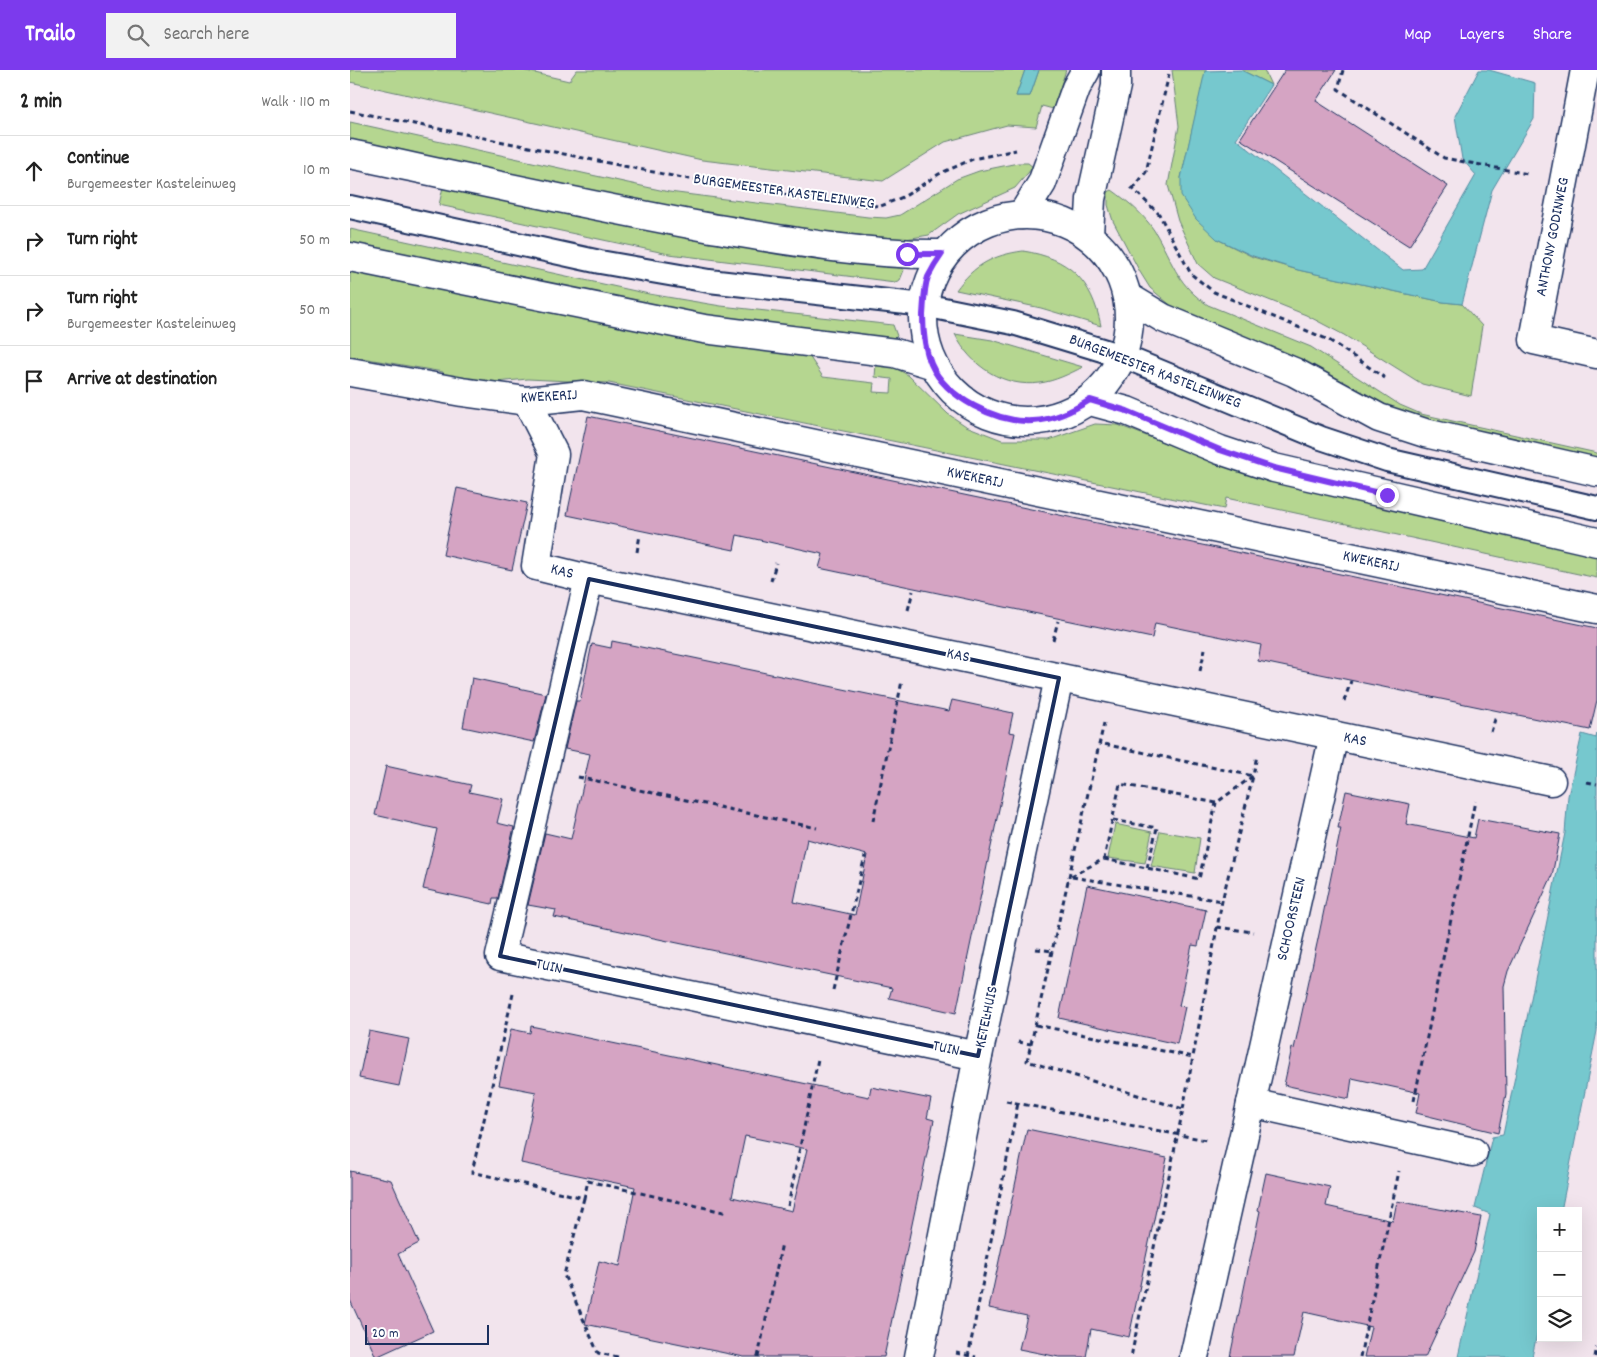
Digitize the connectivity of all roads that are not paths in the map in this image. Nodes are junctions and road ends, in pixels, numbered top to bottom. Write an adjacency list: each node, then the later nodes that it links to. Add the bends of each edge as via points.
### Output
1 (1086, 70): 6 (street, via 1076,88 1042,184)
2 (1116, 70): 7 (street, via 1116,86 1091,199)
3 (1585, 70): 12 (street, ANTHONY GODINWEG, via 1534,340)
4 (350, 154): 8 (street, via 602,208 764,237 907,254)
5 (350, 207): 11 (lane, BURGEMEESTER KASTELEINWEG, via 600,262 700,279)
6 (1022, 215): 7 (street, via 1048,217); 8 (street, via 995,221 966,233)
7 (1089, 234): 10 (street, via 1106,252)
8 (942, 254): 11 (street, via 927,278)
9 (350, 257): 14 (street, via 704,329 895,354)
10 (1128, 297): 13 (street, via 1130,328); 18 (street, via 1163,318 1294,372 1379,418 1425,434)
11 (924, 305): 13 (lane, BURGEMEESTER KASTELEINWEG, via 1014,323); 14 (street, via 923,328)
12 (1597, 354)
13 (1125, 357): 16 (street, via 1108,383); 19 (lane, BURGEMEESTER KASTELEINWEG, via 1321,438 1387,460)
14 (931, 364): 16 (street, via 944,382 964,400 985,413 1010,420 1056,417)
15 (350, 372): 17 (street, KWEKERIJ)
16 (1090, 400): 20 (street, via 1127,411 1220,450 1274,468)
17 (526, 401): 21 (street, KAS, via 554,454 536,566); 22 (street, KWEKERIJ, via 583,395)
18 (1597, 472)
19 (1597, 508)
20 (1597, 542)
21 (589, 579): 23 (street, KAS); 26 (street, TUIN, via 500,956)
22 (1597, 609)
23 (1059, 678): 24 (street, KAS); 26 (street, KETELHUIS)
24 (1334, 735): 25 (street, KAS); 27 (street, SCHOORSTEEN)
25 (1551, 781)
26 (978, 1056): 29 (street, KETELHUIS)
27 (1251, 1103): 28 (street); 30 (street, SCHOORSTEEN)
28 (1473, 1152)
29 (919, 1357)
30 (1194, 1357)

